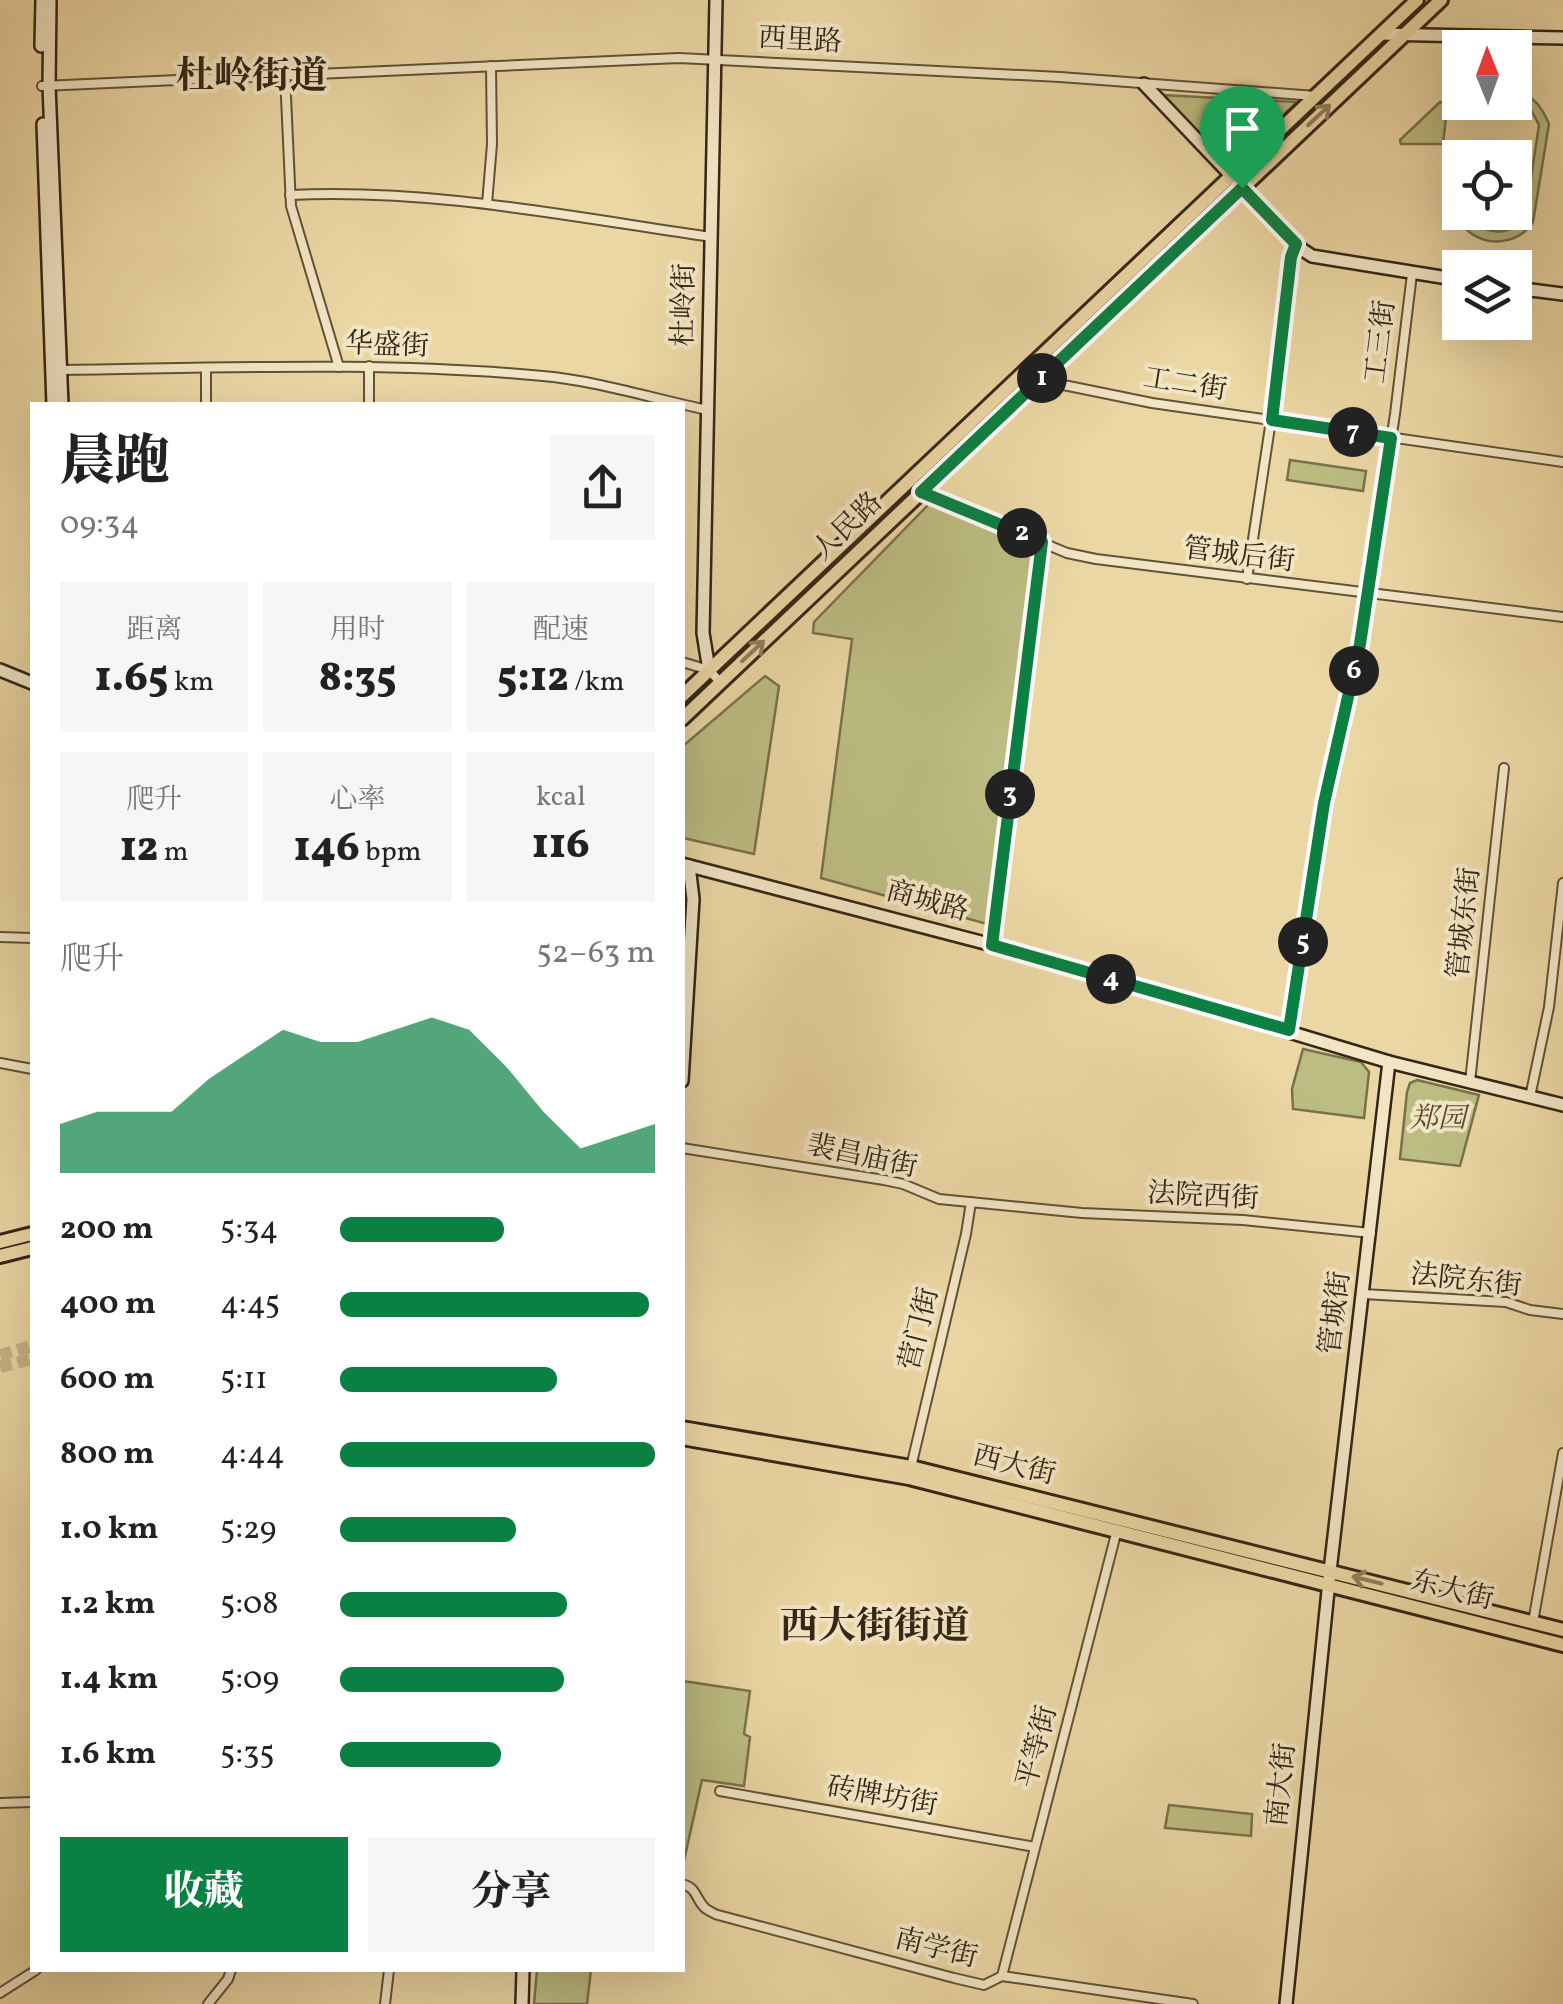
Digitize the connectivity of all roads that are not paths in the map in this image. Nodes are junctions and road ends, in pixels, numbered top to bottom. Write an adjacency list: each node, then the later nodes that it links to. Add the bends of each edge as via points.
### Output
1 (42, 0): 13 (street)
2 (50, 0): 13 (street)
3 (716, 0): 9 (street, 杜岭街)
4 (1417, 0): 6 (main road, 人民路)
5 (1440, 0): 7 (main road, 人民路)
6 (1381, 34): 7 (street); 14 (main road, 人民路)
7 (1404, 35): 8 (street); 16 (main road, 人民路, one-way to 7)
8 (1563, 38)
9 (715, 59): 10 (street, 西里路); 12 (street, 西里路); 19 (street, 杜岭街)
10 (491, 66): 11 (street, 西里路); 18 (street)
11 (286, 75): 13 (street, 西里路); 17 (street)
12 (1144, 84): 14 (street, 西里路); 15 (street)
13 (46, 86): 28 (street); 30 (street)
14 (1316, 96): 15 (main road, 人民路)
15 (1230, 177): 16 (street); 47 (main road, 人民路)
16 (1242, 188): 20 (street); 29 (main road, 人民路)
17 (290, 195): 18 (street); 25 (street)
18 (487, 204): 19 (street)
19 (711, 237): 36 (street, 杜岭街)
20 (1296, 244): 21 (street, via 1326,260); 37 (street)
21 (1412, 274): 22 (street); 38 (street, 工三街)
22 (1442, 278)
23 (1532, 290): 24 (street)
24 (1563, 294)
25 (339, 366): 26 (street, 华盛街); 27 (street, 华盛街)
26 (369, 366): 33 (street); 34 (street, 华盛街, via 579,380)
27 (206, 368): 28 (street, 华盛街); 32 (street)
28 (61, 370): 31 (street)
29 (1039, 380): 37 (street, 工二街); 40 (main road, 人民路)
30 (53, 402)
31 (62, 402)
32 (206, 402)
33 (369, 402)
34 (674, 402)
35 (685, 405): 36 (street, 华盛街)
36 (708, 410): 47 (street, 杜岭街, via 703,633)
37 (1272, 420): 38 (street, 工二街); 42 (street)
38 (1391, 438): 39 (street, 工二街); 43 (street, 工三街)
39 (1563, 462)
40 (921, 492): 41 (street, 管城后街); 48 (main road, 人民路, one-way to 40)
41 (1042, 542): 42 (street, 管城后街, via 1125,565); 57 (street)
42 (1248, 580): 43 (street, 管城后街)
43 (1368, 594): 44 (street, 管城后街); 58 (street, 工三街, via 1324,803)
44 (1563, 617)
45 (685, 663): 47 (street)
46 (0, 670): 49 (street)
47 (709, 670): 48 (street); 50 (main road, 人民路)
48 (720, 682): 51 (main road, 人民路)
49 (30, 683)
50 (685, 693)
51 (685, 715)
52 (1504, 768): 63 (street, 管城东街)
53 (686, 865): 57 (street, 商城路); 59 (street, via 693,899)
54 (1563, 883): 64 (street, via 1550,1007)
55 (0, 937): 56 (street)
56 (30, 938)
57 (992, 945): 58 (street, 商城路)
58 (1289, 1030): 60 (street, 商城路)
59 (685, 1031)
60 (1389, 1062): 63 (street, 商城路); 69 (street, 管城街)
61 (0, 1064): 62 (street)
62 (30, 1069)
63 (1470, 1082): 64 (street, 商城路)
64 (1530, 1098): 65 (street, 商城路)
65 (1563, 1105)
66 (685, 1148): 67 (street, 裴昌庙街, via 884,1180)
67 (971, 1202): 68 (street, 裴昌庙街); 79 (street, 营门街)
68 (1032, 1208): 69 (street, 法院西街)
69 (1371, 1232): 74 (street, 管城街)
70 (30, 1234): 71 (main road)
71 (0, 1242)
72 (30, 1248): 73 (main road)
73 (0, 1256)
74 (1363, 1294): 75 (street, 法院东街, via 1506,1302); 81 (street, 管城街)
75 (1563, 1314)
76 (685, 1429): 79 (main road, 西大街)
77 (685, 1439): 80 (main road, 西大街, via 909,1478)
78 (1563, 1453): 82 (street)
79 (912, 1467): 81 (main road, 西大街)
80 (1118, 1530): 81 (main road, 西大街); 88 (street, 平等街)
81 (1330, 1578): 82 (main road, 东大街, one-way to 81); 84 (main road, 东大街); 100 (street, 南大街)
82 (1533, 1622): 83 (main road, 东大街)
83 (1563, 1630)
84 (1563, 1646)
85 (720, 1792): 88 (street, 砖牌坊街)
86 (30, 1802): 87 (street)
87 (0, 1803)
88 (1035, 1847): 94 (street, 平等街)
89 (685, 1885): 94 (street, 南学街, via 718,1915 984,1985)
90 (33, 1972): 95 (street)
91 (230, 1972): 96 (street)
92 (389, 1972): 97 (street)
93 (523, 1972): 98 (street)
94 (1002, 1976): 99 (street, 南学街)
95 (0, 1993)
96 (208, 2004)
97 (385, 2004)
98 (522, 2004)
99 (1194, 2004)
100 (1286, 2004)

